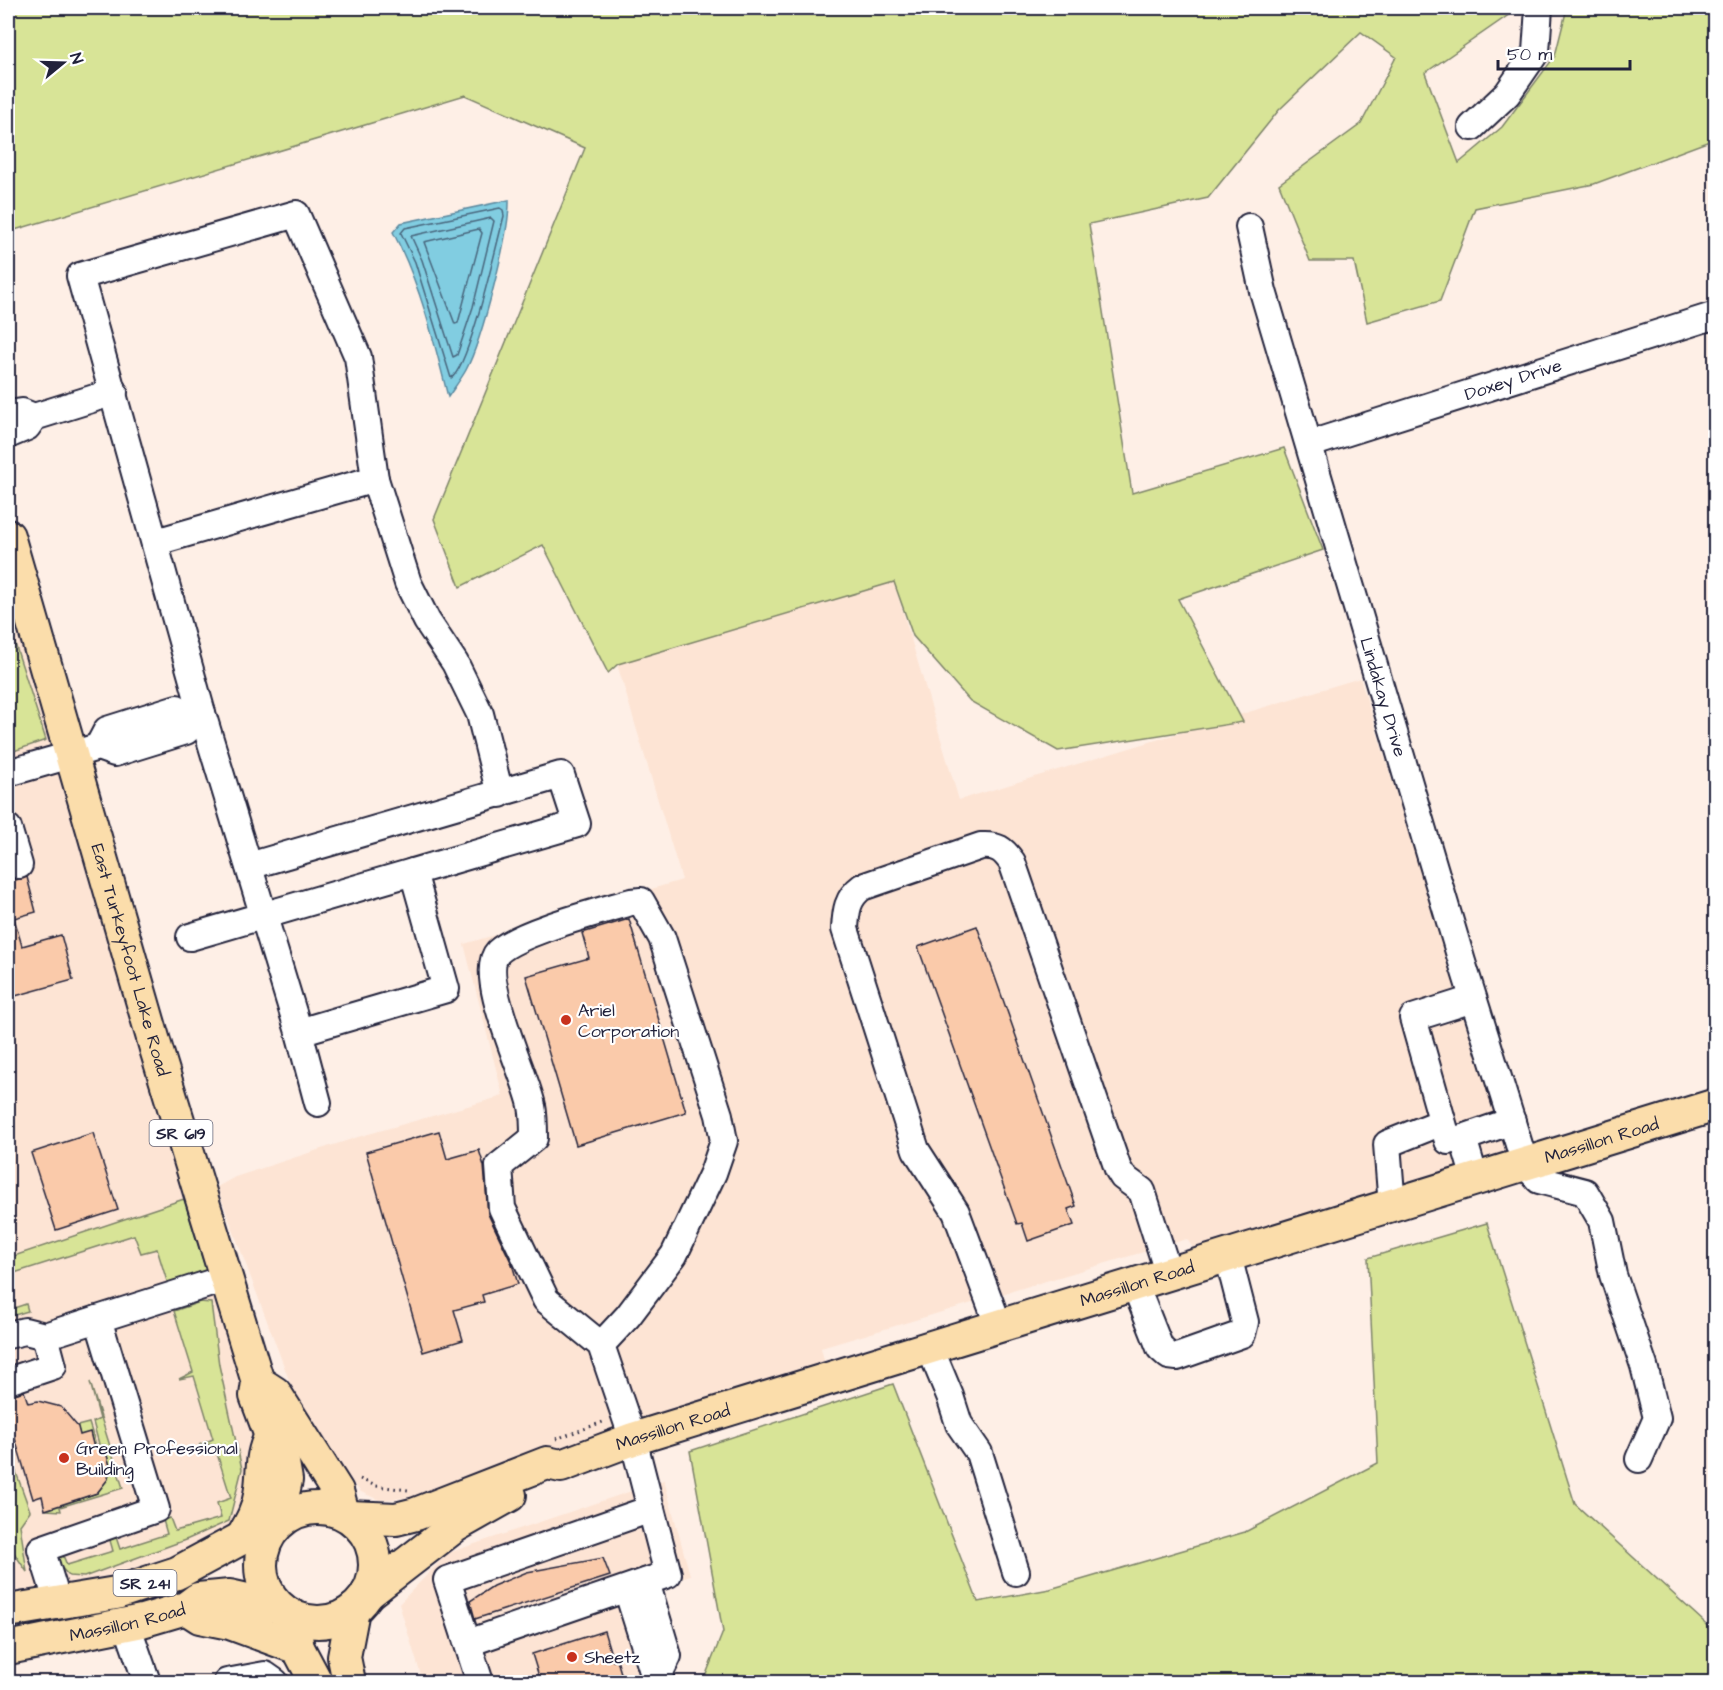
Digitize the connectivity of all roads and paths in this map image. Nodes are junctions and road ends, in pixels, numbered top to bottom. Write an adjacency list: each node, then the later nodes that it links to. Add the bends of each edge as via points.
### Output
1 (1539, 8): 2 (street, via 1536,52 1507,94)
2 (1472, 127)
3 (1249, 227): 9 (street, Lindakay Drive, via 1263,291)
4 (1716, 315): 9 (street, Doxey Drive)
5 (114, 392): 7 (street); 10 (street, via 80,276 296,214 358,357); 12 (street)
6 (8, 414): 7 (street, via 22,412)
7 (34, 417): 8 (street, via 27,427)
8 (8, 435)
9 (1310, 444): 23 (street, Lindakay Drive)
10 (375, 479): 12 (street); 16 (street, via 408,583 480,714)
11 (8, 536): 14 (main road, East Turkeyfoot Lake Road / SR 619)
12 (156, 542): 13 (street)
13 (196, 715): 14 (street, via 186,731 115,753); 19 (street)
14 (84, 751): 15 (street); 35 (main road, East Turkeyfoot Lake Road / SR 619)
15 (8, 773)
16 (500, 794): 19 (street); 20 (street, via 561,775 577,824)
17 (8, 828): 18 (street)
18 (19, 865)
19 (249, 866): 21 (street)
20 (413, 872): 21 (street); 24 (street, via 446,988)
21 (264, 915): 22 (street); 24 (street)
22 (190, 937)
23 (1473, 999): 27 (street, Lindakay Drive); 28 (street, via 1413,1018)
24 (299, 1032): 25 (street)
25 (318, 1103)
26 (1716, 1105): 30 (main road, Massillon Road)
27 (1512, 1121): 29 (street); 30 (street, Lindakay Drive)
28 (1442, 1122): 29 (street, via 1448,1141); 32 (street, via 1387,1144)
29 (1462, 1138): 31 (street)
30 (1525, 1164): 31 (main road, Massillon Road); 47 (street, via 1539,1180 1585,1192 1602,1221 1613,1275 1657,1418)
31 (1475, 1179): 32 (main road, Massillon Road)
32 (1392, 1206): 33 (main road, Massillon Road)
33 (1228, 1256): 34 (main road, Massillon Road); 36 (street, via 1245,1322 1242,1334 1177,1356 1169,1356 1160,1348)
34 (1169, 1275): 36 (main road, Massillon Road); 38 (street, via 1142,1191 1118,1169 1012,862 995,845 981,846 862,887 849,902 845,928 916,1150 956,1212)
35 (224, 1279): 37 (street); 44 (main road, East Turkeyfoot Lake Road / SR 619)
36 (1135, 1285): 38 (main road, Massillon Road)
37 (98, 1320): 40 (street); 56 (street, via 156,1509 41,1549)
38 (999, 1327): 42 (main road, Massillon Road)
39 (8, 1335): 40 (street, via 25,1330)
40 (45, 1336): 43 (street, via 53,1366)
41 (601, 1345): 41 (street, via 674,1254 724,1141 662,938 641,901 557,925 509,945 496,954 492,968 497,1002 532,1106 534,1138 499,1166 502,1208 546,1300); 46 (street)
42 (930, 1348): 46 (main road, Massillon Road); 53 (street, via 959,1424 979,1454)
43 (8, 1380)
44 (258, 1382): 45 (main road, East Turkeyfoot Lake Road / SR 619, via 256,1396); 50 (main road, via 275,1393 337,1491)
45 (271, 1436): 51 (main road, East Turkeyfoot Lake Road / SR 619, via 281,1451 286,1480); 52 (main road, via 263,1451 257,1506)
46 (633, 1439): 48 (main road, Massillon Road); 49 (street)
47 (1639, 1459)
48 (561, 1466): 50 (main road, Massillon Road, via 547,1463 396,1519); 55 (main road, Massillon Road, via 553,1478 495,1502 455,1526)
49 (651, 1509): 54 (street, via 668,1574); 61 (street, via 447,1580)
50 (346, 1515): 51 (main road, via 320,1507 303,1509); 55 (main road, via 364,1530 372,1545 374,1570)
51 (280, 1521): 52 (main road, Massillon Road / SR 241); 59 (main road, via 264,1542 261,1577 267,1593)
52 (242, 1538): 56 (main road, Massillon Road / SR 241, via 177,1573 116,1593)
53 (1016, 1572)
54 (637, 1585): 61 (street); 64 (street, via 668,1656)
55 (360, 1602): 59 (main road, via 342,1617 326,1622 309,1622); 69 (main road, via 344,1657)
56 (58, 1603): 58 (main road, Massillon Road / SR 241)
57 (186, 1608): 59 (main road, Massillon Road / SR 241, via 198,1599 230,1596); 60 (main road, Massillon Road / SR 241); 63 (main road, via 200,1617 230,1623)
58 (8, 1611)
59 (286, 1612): 63 (main road)
60 (127, 1625): 62 (main road, Massillon Road / SR 241); 65 (street)
61 (468, 1643): 70 (street)
62 (8, 1648)
63 (298, 1648): 68 (main road)
64 (656, 1682)
65 (147, 1683)
66 (227, 1683): 67 (street, via 265,1675)
67 (275, 1683)
68 (316, 1683)
69 (349, 1683)
70 (480, 1683)

